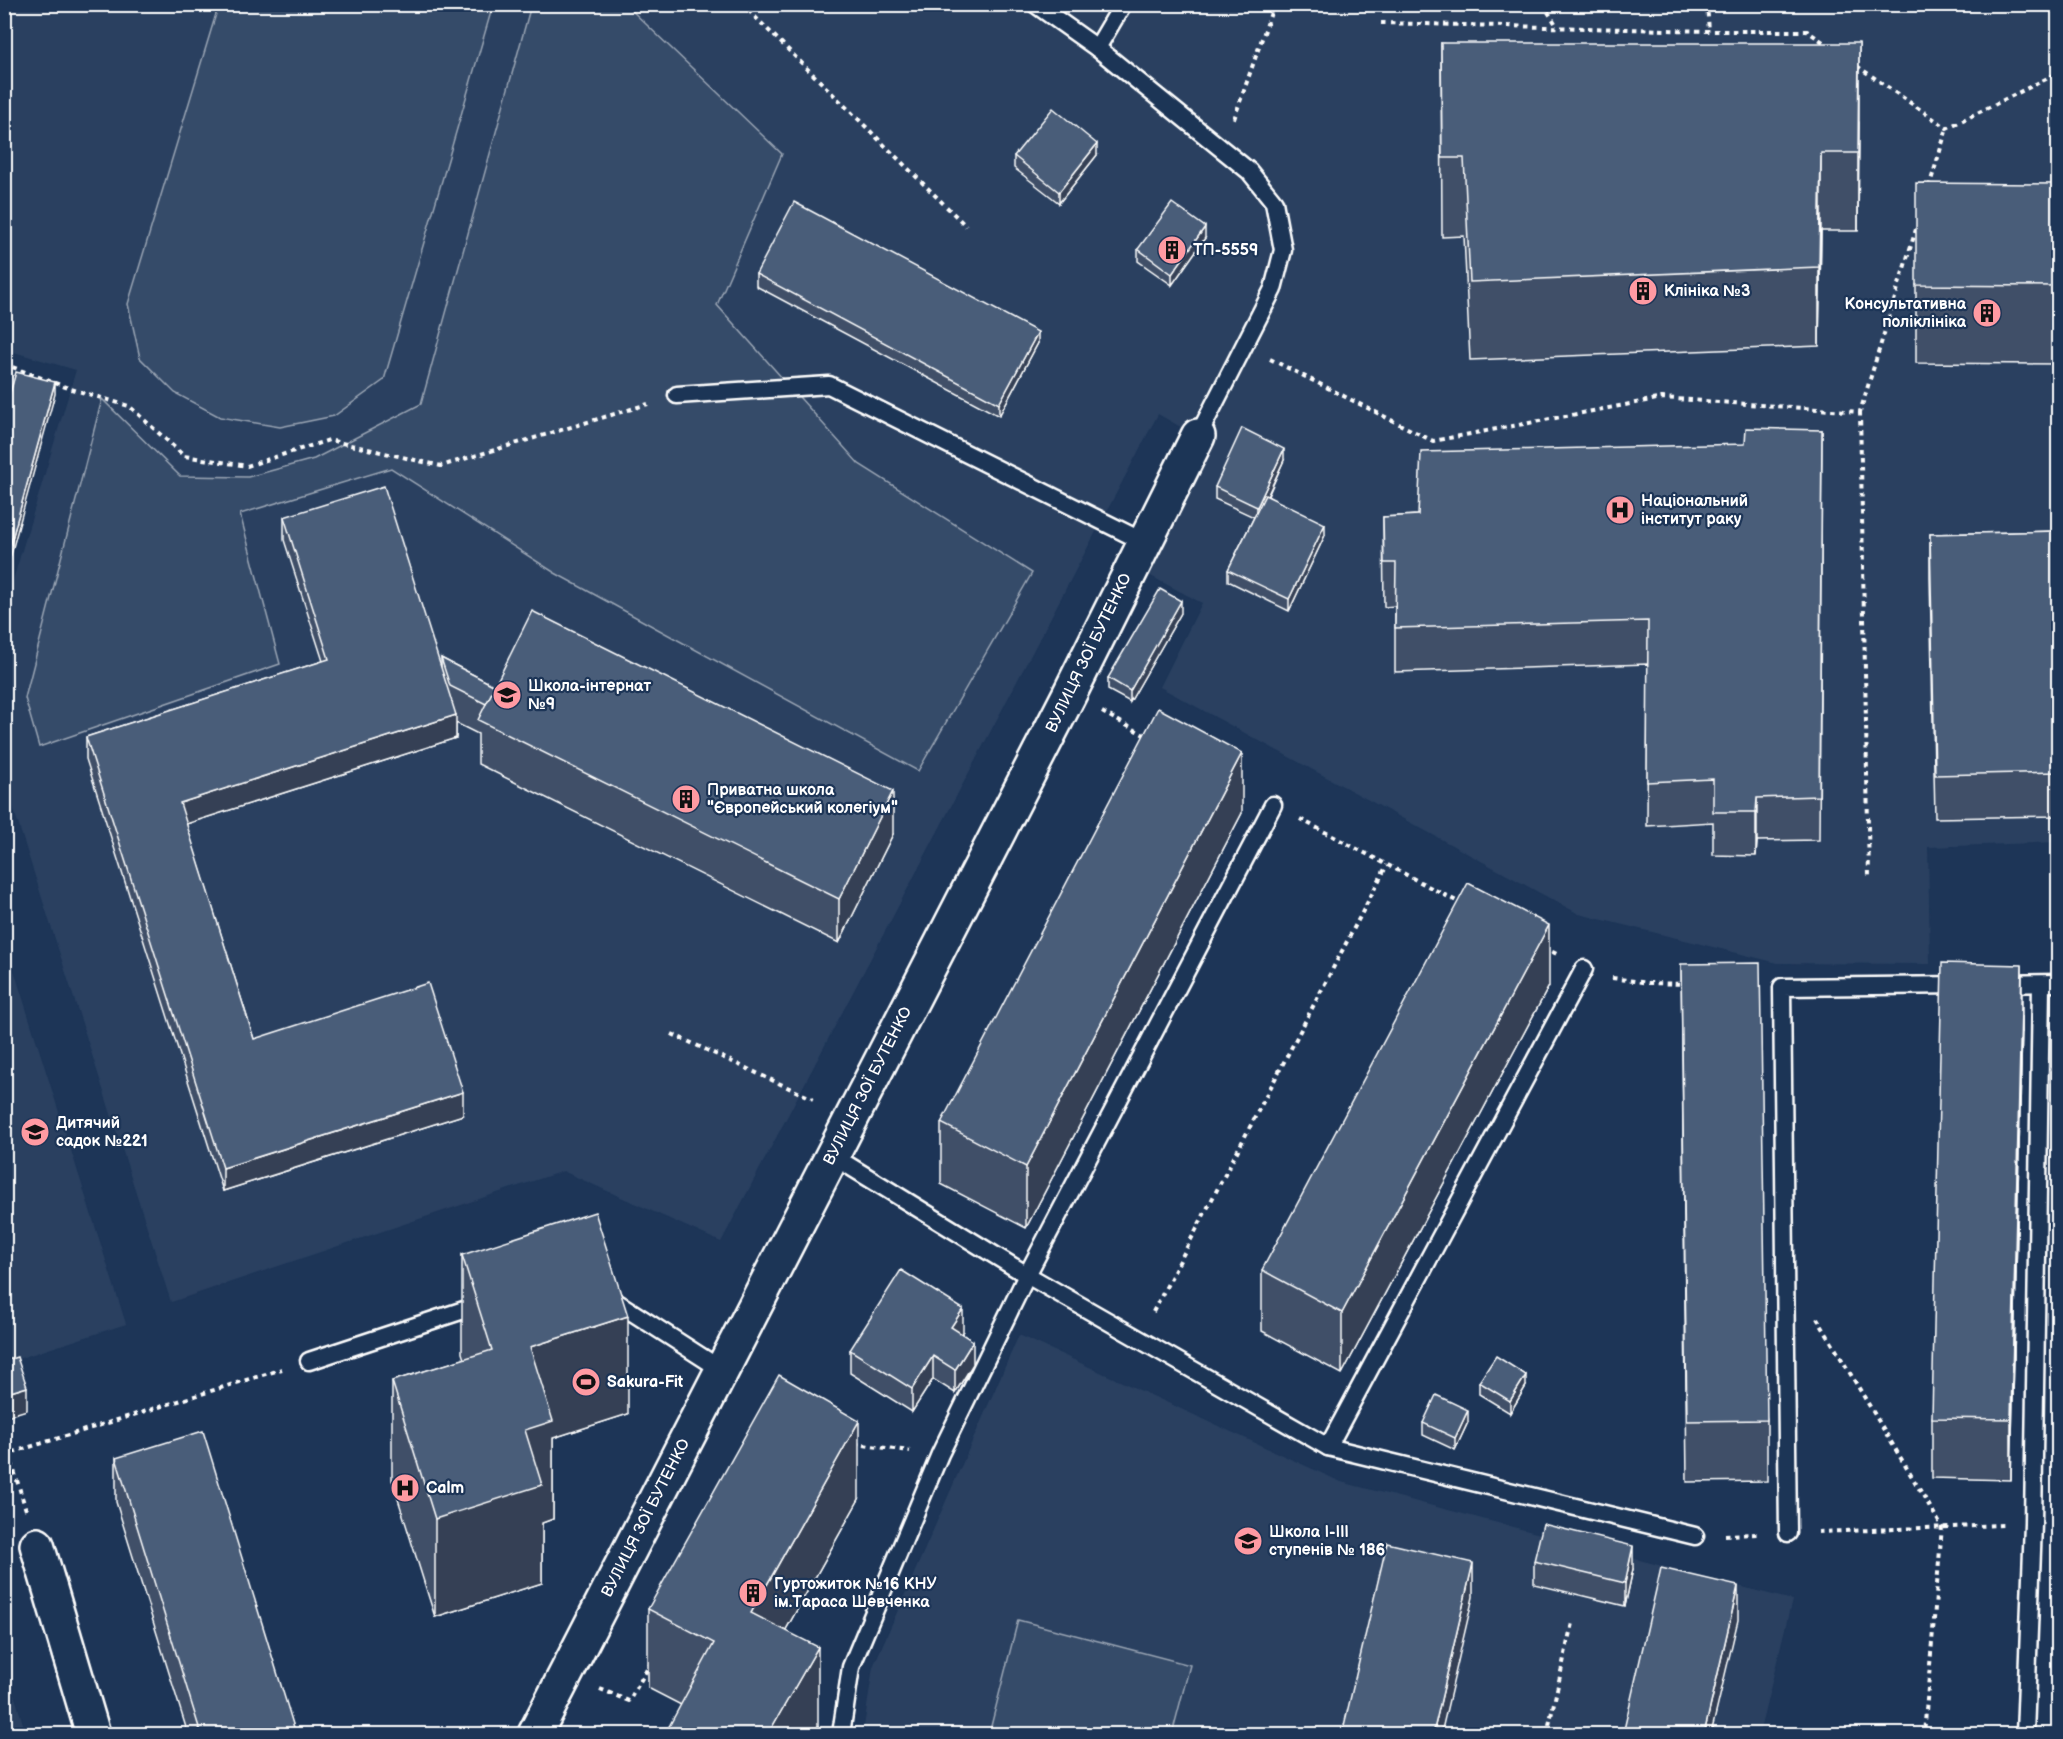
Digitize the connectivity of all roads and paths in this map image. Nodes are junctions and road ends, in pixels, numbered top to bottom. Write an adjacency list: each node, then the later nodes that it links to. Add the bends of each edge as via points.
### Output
1 (742, 4): 18 (path)
2 (1035, 4): 10 (lane)
3 (1123, 4): 10 (lane)
4 (1274, 4): 15 (path)
5 (1543, 4): 8 (path)
6 (1707, 4): 9 (path)
7 (1381, 23): 8 (path)
8 (1558, 27): 9 (path)
9 (1709, 31): 11 (path, via 1807,31)
10 (1097, 48): 15 (lane)
11 (1835, 50)
12 (1854, 63): 14 (path)
13 (2058, 73): 14 (path)
14 (1947, 128): 16 (path)
15 (1223, 151): 19 (lane, via 1249,171 1274,202 1283,250 1273,289)
16 (1926, 196)
17 (1919, 219): 22 (path)
18 (966, 226)
19 (1244, 346): 22 (path, via 1433,441 1662,398); 23 (lane)
20 (4, 364): 21 (path, via 129,405 184,456 247,466 329,440 441,465)
21 (677, 395): 24 (lane, via 829,385)
22 (1860, 412): 29 (path)
23 (1198, 436): 24 (street, ВУЛИЦЯ ЗОЇ БУТЕНКО)
24 (1144, 542): 38 (street, ВУЛИЦЯ ЗОЇ БУТЕНКО, via 1070,695)
25 (1142, 734): 26 (path)
26 (1152, 739)
27 (1273, 805): 28 (path); 39 (lane)
28 (1387, 864): 30 (path); 43 (path)
29 (1869, 877)
30 (1470, 908)
31 (1542, 947): 32 (path)
32 (1584, 969): 35 (path, via 1602,977); 47 (lane)
33 (2058, 983): 34 (lane)
34 (2041, 984): 50 (lane); 52 (lane, via 1782,987)
35 (1696, 985)
36 (672, 1034): 37 (path)
37 (813, 1099)
38 (833, 1156): 39 (lane); 45 (street, ВУЛИЦЯ ЗОЇ БУТЕНКО)
39 (1027, 1275): 43 (lane); 49 (lane)
40 (593, 1287): 45 (lane)
41 (496, 1299): 44 (lane)
42 (1815, 1316): 51 (path)
43 (1139, 1339): 47 (lane)
44 (309, 1361): 48 (path)
45 (722, 1370): 59 (street, ВУЛИЦЯ ЗОЇ БУТЕНКО)
46 (847, 1443): 49 (path)
47 (1328, 1448): 53 (lane)
48 (4, 1455)
49 (940, 1455): 60 (lane, via 851,1667)
50 (2033, 1524): 51 (path); 63 (lane)
51 (1942, 1527): 52 (path); 62 (path)
52 (1788, 1533): 53 (path)
53 (1695, 1536)
54 (37, 1545): 58 (street)
55 (1572, 1623): 61 (path)
56 (651, 1660): 57 (path, via 628,1701)
57 (597, 1688)
58 (93, 1734)
59 (534, 1734)
60 (841, 1734)
61 (1547, 1734)
62 (1923, 1734)
63 (2025, 1734)

